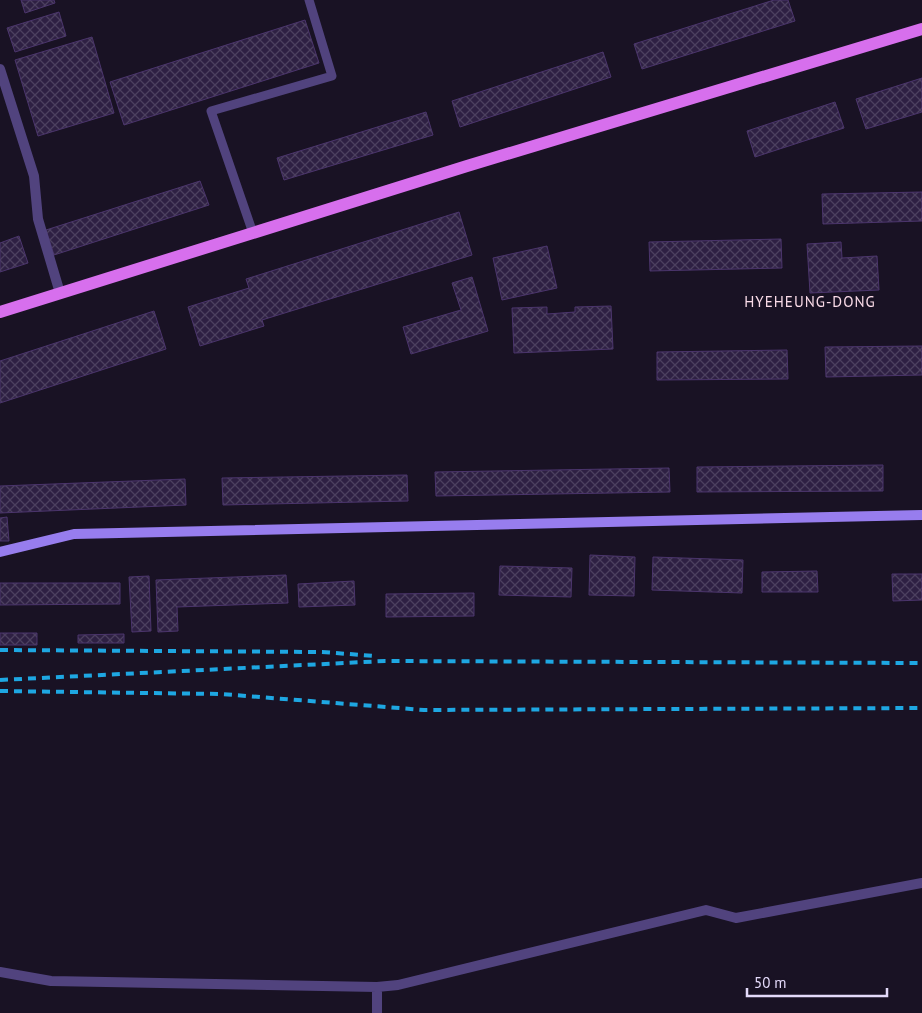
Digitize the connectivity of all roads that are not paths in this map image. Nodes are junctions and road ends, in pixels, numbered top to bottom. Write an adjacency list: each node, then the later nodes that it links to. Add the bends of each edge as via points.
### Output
1 (309, 0): 4 (lane, via 332,76 211,111)
2 (922, 29): 4 (main road)
3 (0, 69): 5 (street, via 34,176 38,219)
4 (253, 233): 5 (main road)
5 (60, 293): 6 (main road)
6 (0, 312)
7 (922, 515): 8 (main road, via 74,534)
8 (0, 552)
9 (922, 883): 11 (street, via 736,918 706,910 398,985)
10 (0, 972): 11 (street, via 51,981)
11 (377, 987): 12 (street)
12 (377, 1013)

